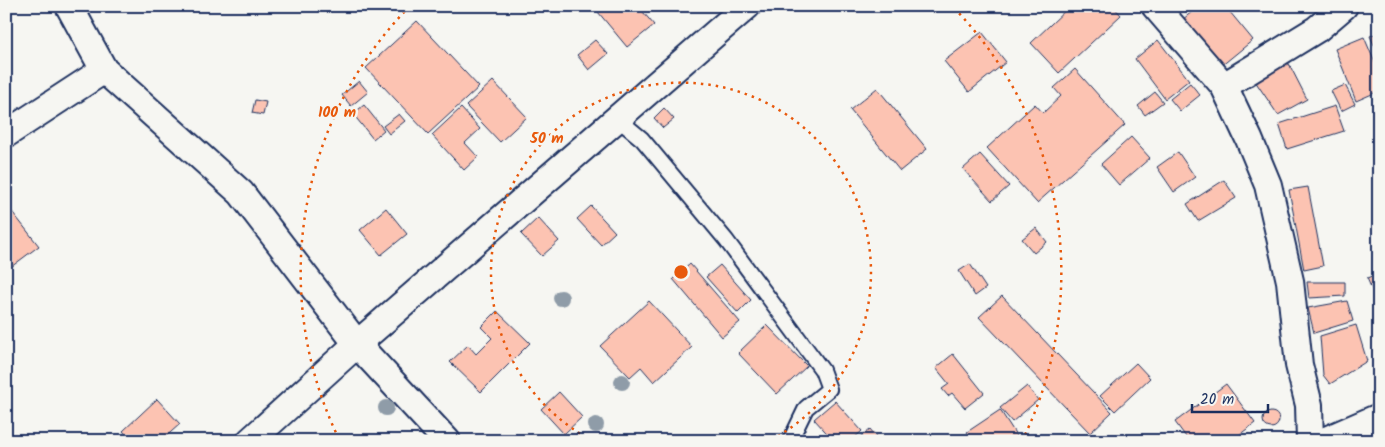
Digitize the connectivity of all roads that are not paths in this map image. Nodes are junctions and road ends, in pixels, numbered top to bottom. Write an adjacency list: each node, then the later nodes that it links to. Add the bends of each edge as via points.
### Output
1 (69, 6): 5 (street)
2 (747, 6): 7 (street)
3 (1156, 6): 6 (street)
4 (1344, 6): 6 (street, via 1317,29)
5 (104, 70): 8 (street); 9 (street, via 241,193)
6 (1224, 86): 14 (street, via 1268,185 1290,281 1299,365 1309,406)
7 (618, 119): 9 (street); 13 (lane, via 642,138 726,240 822,370 829,389 806,408)
8 (6, 134)
9 (357, 344): 11 (street); 12 (street)
10 (1379, 417): 15 (street)
11 (250, 441)
12 (447, 441)
13 (790, 441)
14 (1310, 441)
15 (1324, 441)

